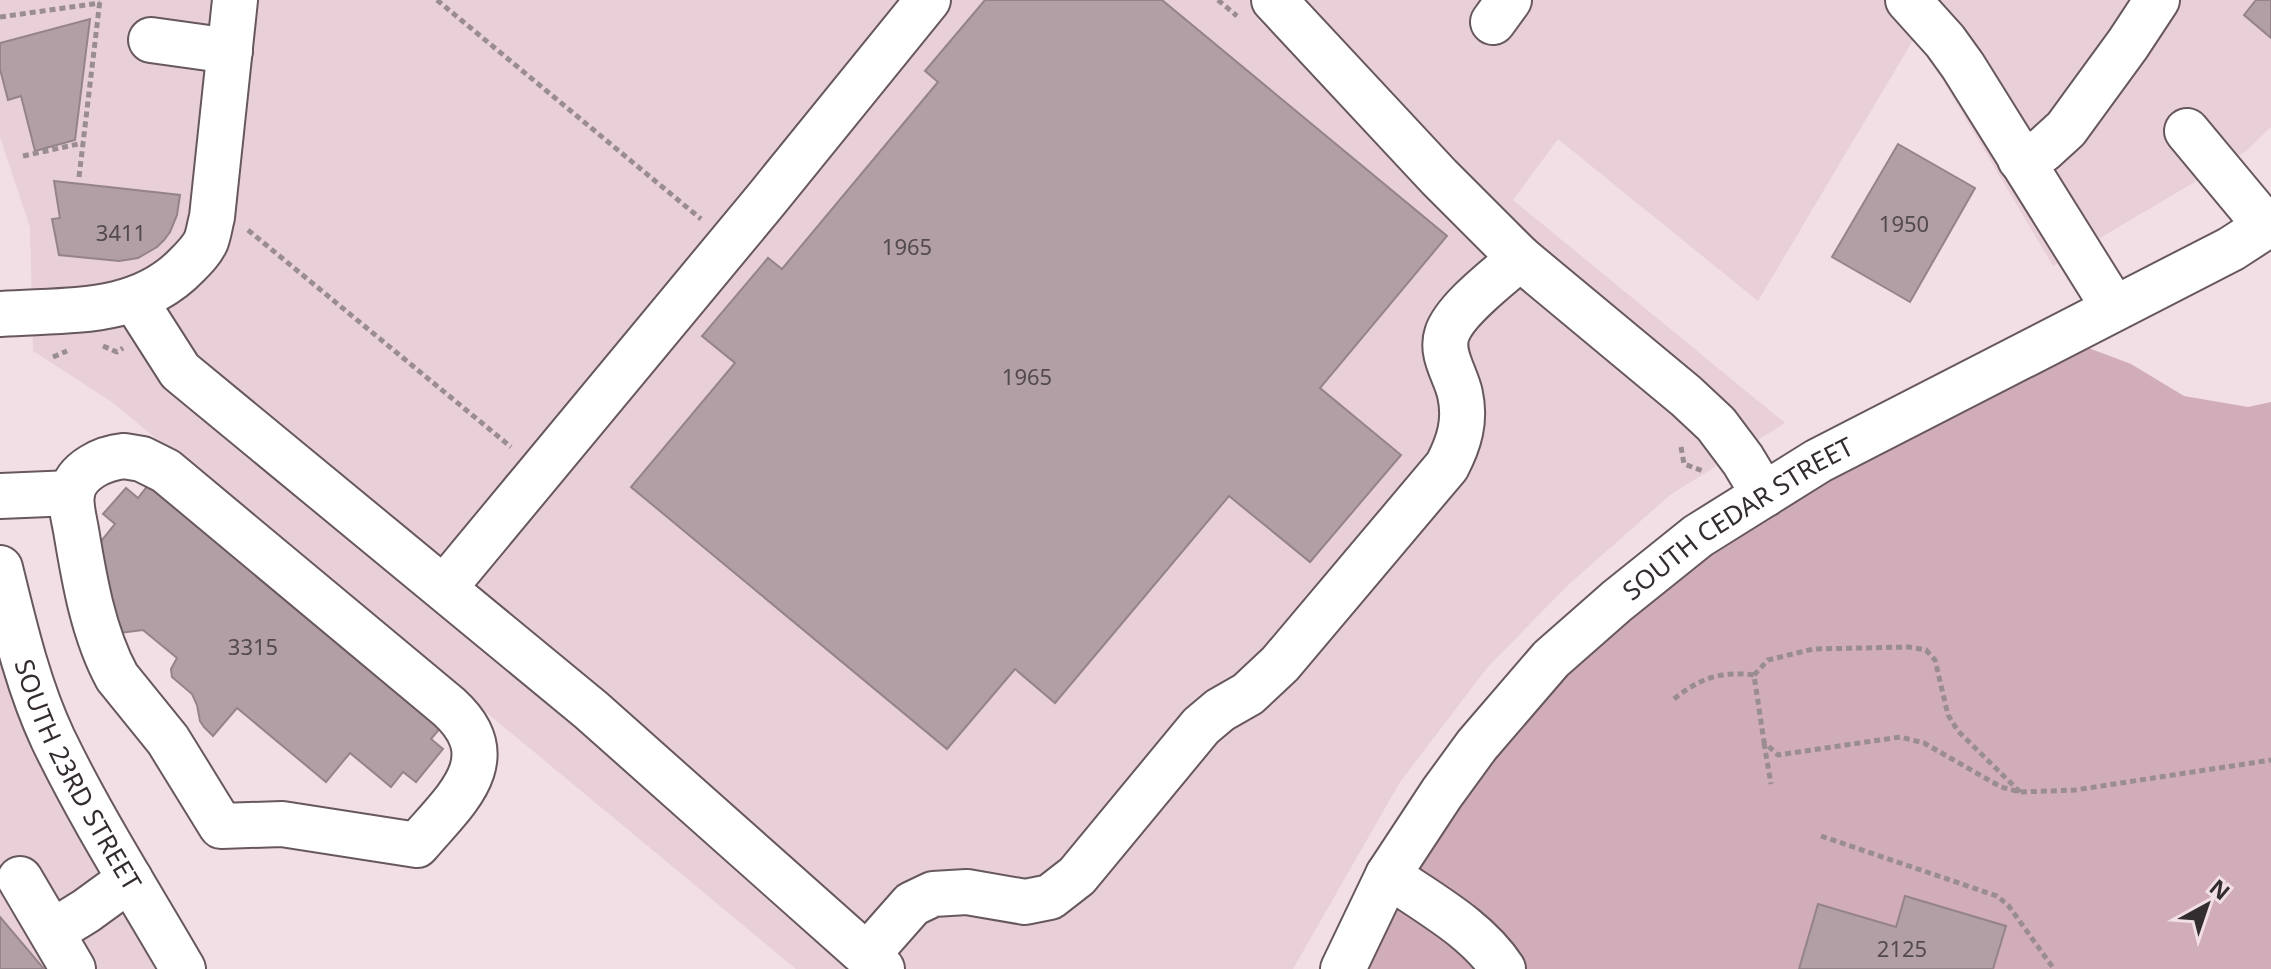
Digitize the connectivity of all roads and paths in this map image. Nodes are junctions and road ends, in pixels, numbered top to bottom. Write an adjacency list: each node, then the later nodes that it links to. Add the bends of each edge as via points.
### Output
1 (235, 0): 10 (main road)
2 (437, 0): 18 (path)
3 (928, 0): 18 (main road)
4 (1274, 0): 19 (main road)
5 (1908, 0): 14 (main road, via 1950,48)
6 (2157, 0): 14 (main road, via 2066,129 2043,150)
7 (100, 2): 8 (path); 12 (path)
8 (0, 17)
9 (151, 40): 10 (main road)
10 (230, 51): 21 (main road, via 206,242 175,277 150,294)
11 (2187, 131): 16 (main road)
12 (83, 143): 13 (path); 15 (path)
13 (23, 156)
14 (2020, 159): 20 (main road)
15 (79, 177)
16 (2269, 224): 20 (main road, SOUTH CEDAR STREET)
17 (240, 239): 26 (path, via 249,229)
18 (730, 244): 26 (main road)
19 (1520, 258): 28 (main road, via 1716,424); 43 (main road, via 1457,315 1446,335 1445,352 1463,415 1458,445 1447,466 1280,664 1201,726 1077,876 1050,897 1025,902 967,892 933,894 912,904)
20 (2114, 308): 28 (main road, SOUTH CEDAR STREET, via 1818,461)
21 (143, 313): 22 (main road, via 116,305); 23 (path, via 117,352); 31 (main road, via 180,371)
22 (0, 314)
23 (95, 345)
24 (74, 346): 25 (path)
25 (53, 357)
26 (541, 471): 31 (main road)
27 (72, 493): 27 (main road, via 87,471 106,460 133,457 158,466 449,707 472,741 474,768 468,783 417,845 282,824 221,826 180,758 111,666 81,565); 29 (main road)
28 (1764, 495): 39 (main road, SOUTH CEDAR STREET, via 1698,536 1551,659 1468,757)
29 (0, 496)
30 (0, 568): 41 (main road, SOUTH 23RD STREET, via 52,737)
31 (444, 588): 43 (main road, via 591,710)
32 (1754, 675): 33 (path, via 1708,678); 34 (path); 37 (path, via 1768,660 1813,649 1926,650 1935,660 1948,715 1958,731)
33 (1674, 699)
34 (1764, 742): 36 (path); 37 (path, via 1778,755 1900,737 1924,743 2001,787)
35 (2271, 760): 37 (path, via 2075,790)
36 (1771, 784)
37 (2020, 792)
38 (1821, 836): 47 (path, via 1997,896)
39 (1388, 875): 45 (main road, SOUTH CEDAR STREET); 46 (main road, via 1470,932)
40 (20, 879): 42 (main road)
41 (130, 879): 42 (main road, via 86,911); 44 (main road, SOUTH 23RD STREET)
42 (62, 950)
43 (875, 962)
44 (183, 969)
45 (1343, 969)
46 (1503, 969)
47 (2054, 969)

